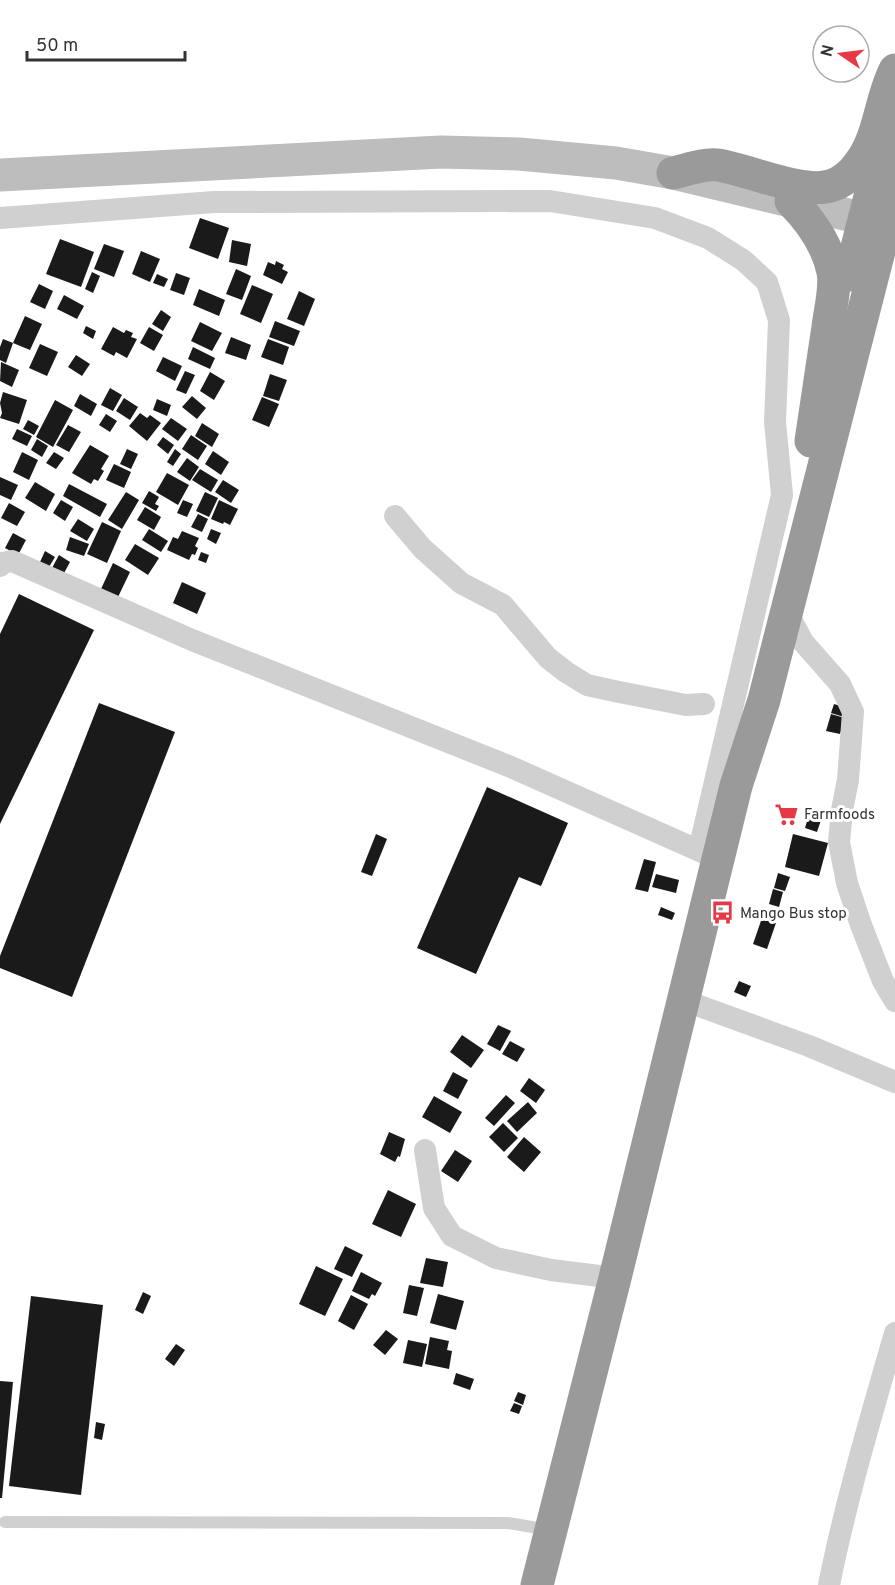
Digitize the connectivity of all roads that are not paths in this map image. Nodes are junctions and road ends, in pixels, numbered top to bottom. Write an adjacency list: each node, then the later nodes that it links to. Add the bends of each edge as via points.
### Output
1 (895, 70): 3 (highway, via 870,145 848,176 831,186 794,184 716,165)
2 (895, 98): 8 (highway)
3 (673, 173): 4 (main road, via 570,158 441,152); 6 (main road)
4 (0, 175)
5 (895, 179): 8 (highway)
6 (791, 201): 8 (main road); 9 (highway, via 819,235 833,275)
7 (0, 218): 15 (street, via 214,202 550,201 655,218 708,238 743,260 767,282 779,320 775,422 782,495)
8 (875, 221): 9 (highway); 12 (highway)
9 (811, 441): 14 (highway, via 749,696)
10 (396, 516): 13 (street, via 422,548 461,583 503,605 548,658 587,685 686,705)
11 (0, 566): 15 (street, via 12,561 192,640 511,766)
12 (787, 612): 14 (highway); 17 (street, via 803,642 840,684 853,712 839,842 861,925)
13 (704, 704)
14 (736, 786): 15 (highway)
15 (709, 854): 16 (highway)
16 (683, 1000): 18 (street); 20 (highway)
17 (895, 1001)
18 (895, 1082)
19 (425, 1150): 20 (street, via 434,1208 452,1236 496,1258)
20 (615, 1278): 23 (highway)
21 (895, 1333): 25 (street, via 850,1492)
22 (5, 1522): 23 (lane, via 508,1523)
23 (551, 1530): 24 (highway)
24 (537, 1585)
25 (829, 1585)

